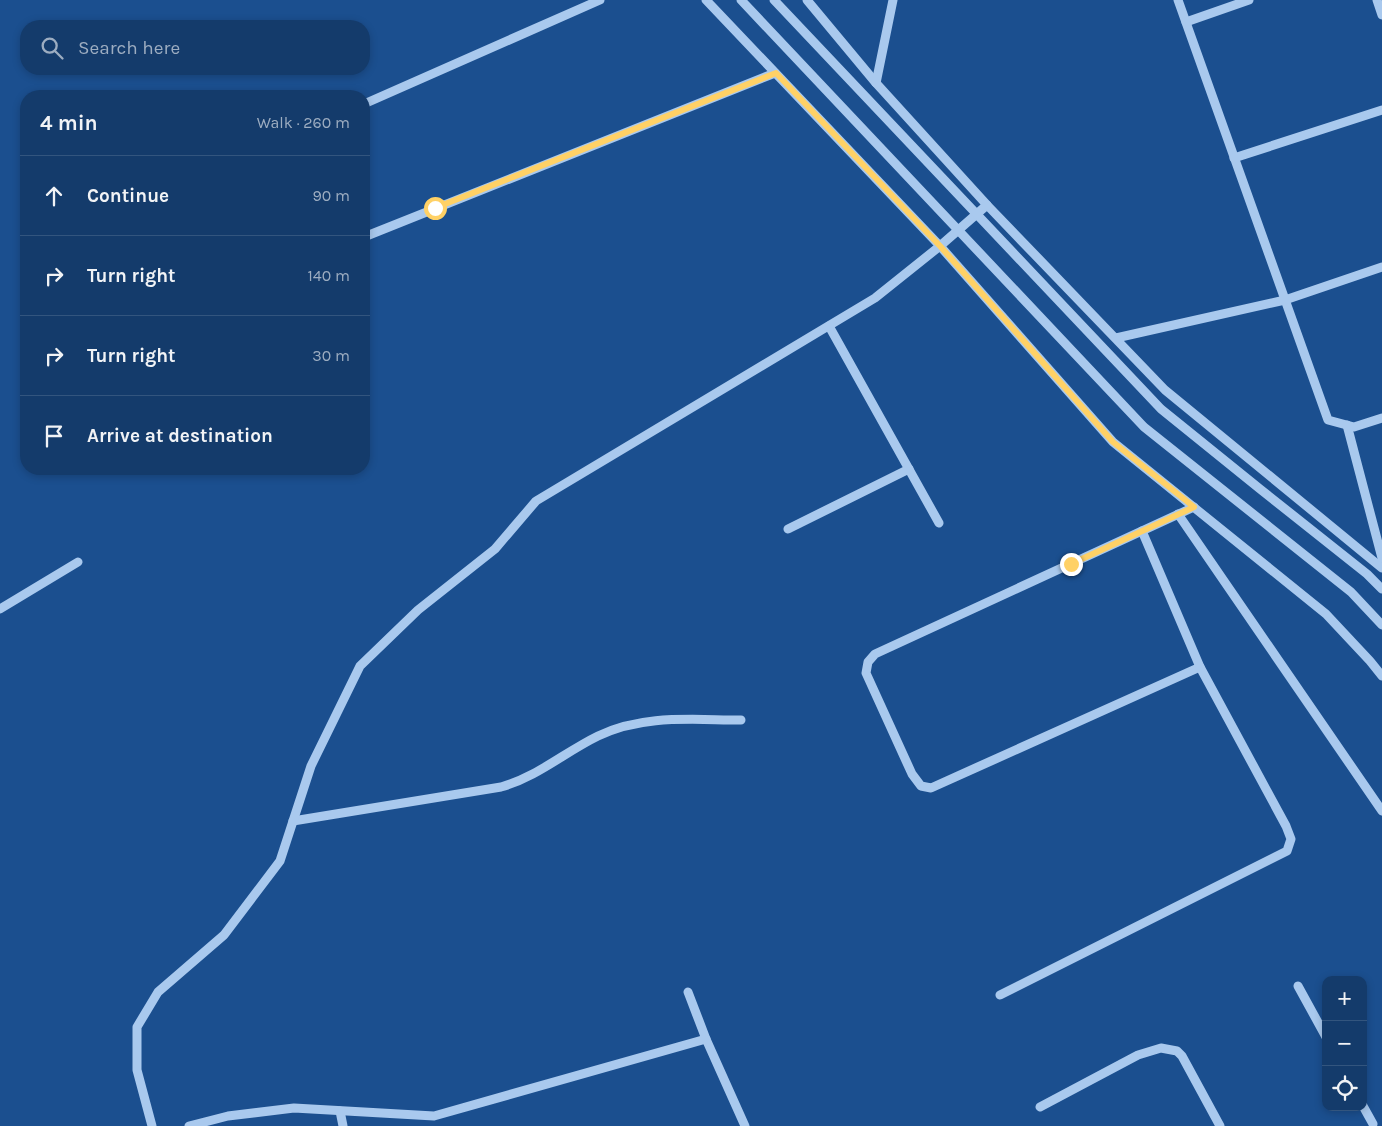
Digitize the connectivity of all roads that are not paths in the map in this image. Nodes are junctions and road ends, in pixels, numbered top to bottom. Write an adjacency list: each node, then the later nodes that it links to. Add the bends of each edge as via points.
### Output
1 (600, 0): 14 (street)
2 (706, 0): 12 (street)
3 (741, 0): 37 (street, bridge, via 1144,427 1351,592)
4 (774, 0): 35 (street, bridge, via 1161,409)
5 (807, 0): 13 (street)
6 (893, 0): 13 (street)
7 (1178, 0): 11 (street)
8 (1249, 0): 11 (street)
9 (1377, 0): 10 (street)
10 (1382, 15)
11 (1186, 22): 16 (street)
12 (776, 73): 18 (street); 19 (street)
13 (876, 83): 17 (street)
14 (370, 101)
15 (1382, 110): 16 (street)
16 (1234, 158): 21 (street)
17 (988, 205): 19 (street); 23 (street)
18 (370, 235)
19 (940, 246): 22 (street, via 875,298); 27 (street, via 1113,442)
20 (1382, 267): 21 (street)
21 (1285, 300): 23 (street); 25 (street, via 1328,420)
22 (829, 326): 26 (street); 42 (street, via 536,501 495,549 418,610 360,666 311,766)
23 (1116, 338): 34 (street, via 1165,390)
24 (1382, 418): 25 (street, via 1354,427)
25 (1347, 425): 32 (street)
26 (909, 469): 29 (street); 30 (street)
27 (1194, 507): 28 (street); 39 (street, via 1326,614)
28 (1178, 514): 31 (street); 41 (street)
29 (939, 523)
30 (788, 530)
31 (1142, 531): 38 (street); 38 (street, via 875,654 868,662 866,673 912,774 921,786 931,788)
32 (1382, 558)
33 (78, 562): 36 (street)
34 (1382, 568)
35 (1382, 589)
36 (0, 609)
37 (1382, 625)
38 (1200, 667): 45 (street, via 1286,826 1291,839 1287,851)
39 (1382, 676)
40 (741, 720): 42 (street, via 650,720 631,724 599,736 516,783)
41 (1382, 811)
42 (293, 821): 53 (street, via 280,861 269,876 224,935 158,992 137,1027 137,1070)
43 (1298, 986): 46 (street)
44 (688, 992): 47 (street)
45 (1000, 994)
46 (1322, 1030)
47 (706, 1039): 49 (street, via 434,1116); 56 (street)
48 (1040, 1107): 57 (street, via 1138,1055 1161,1048 1182,1056)
49 (340, 1111): 54 (street, via 294,1108 228,1116); 55 (street)
50 (1365, 1111): 52 (street)
51 (1382, 1118): 52 (street)
52 (1371, 1125)
53 (152, 1126)
54 (189, 1126)
55 (343, 1126)
56 (745, 1126)
57 (1220, 1126)

